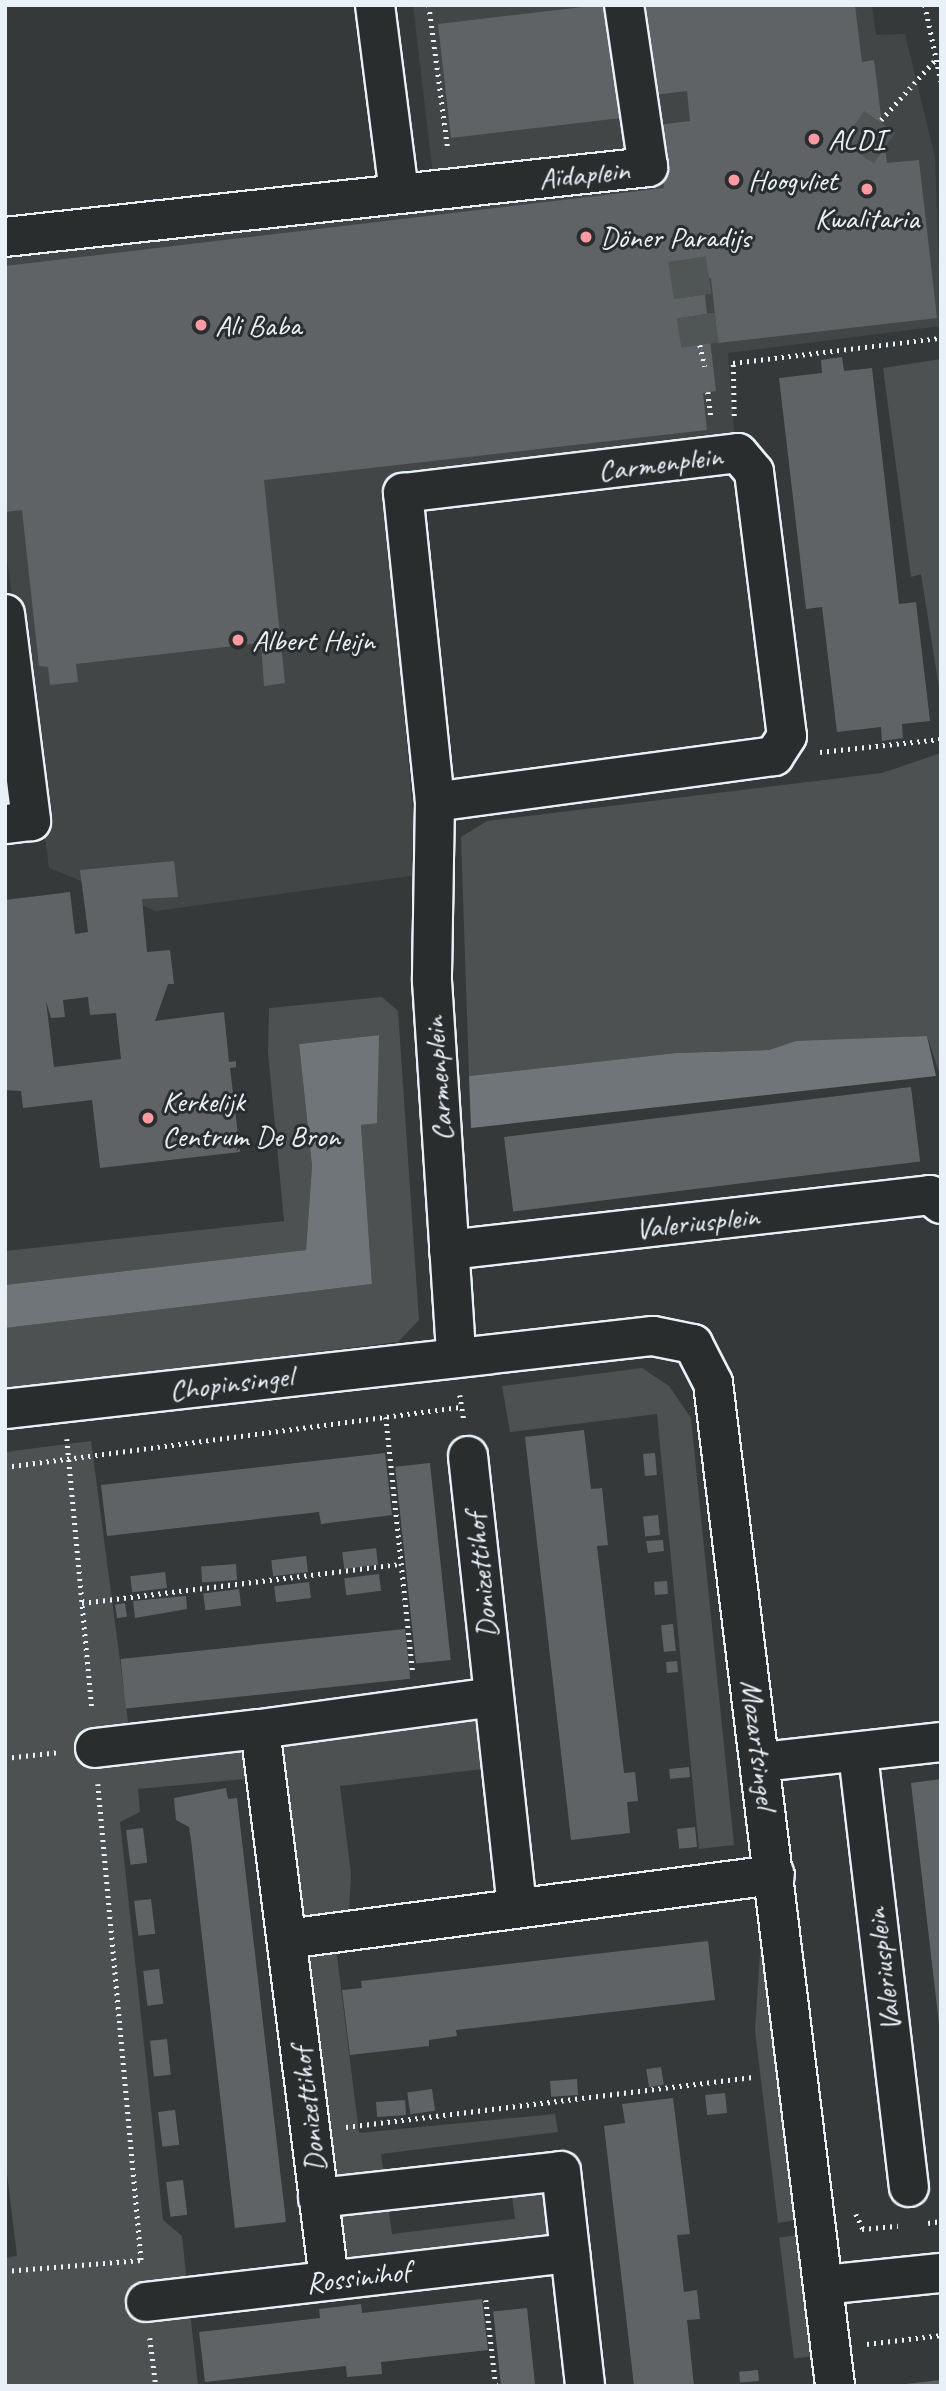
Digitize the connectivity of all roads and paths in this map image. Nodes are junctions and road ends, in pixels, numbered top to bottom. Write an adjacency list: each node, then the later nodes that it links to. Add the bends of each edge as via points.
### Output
1 (429, 5): 8 (path)
2 (625, 5): 8 (street, Aïdaplein, via 648,167)
3 (925, 5): 5 (path)
4 (384, 6): 9 (street)
5 (936, 59): 6 (path); 7 (path)
6 (941, 81)
7 (881, 120)
8 (453, 188): 9 (street, Aïdaplein)
9 (399, 193): 10 (street, Aïdaplein)
10 (5, 237)
11 (941, 338): 14 (path, via 733,363)
12 (700, 345): 13 (path)
13 (705, 366)
14 (738, 453): 17 (street, Carmenplein, via 754,472 786,723 787,736); 18 (street, Carmenplein, via 403,493)
15 (5, 614): 19 (street, via 31,821)
16 (941, 739): 17 (path)
17 (774, 756): 18 (street)
18 (435, 802): 21 (street, Carmenplein, via 432,981)
19 (5, 824)
20 (941, 1204): 21 (street, Valeriusplein, via 930,1195)
21 (449, 1250): 22 (street, Carmenplein)
22 (456, 1356): 23 (street, Chopinsingel); 24 (path); 39 (street, Mozartsingel, via 653,1336 693,1344 713,1383)
23 (63, 1403): 25 (street, Chopinsingel); 28 (path)
24 (462, 1407): 26 (path); 27 (path)
25 (5, 1409)
26 (386, 1417): 28 (path); 30 (path)
27 (468, 1456): 32 (street, Donizettihof)
28 (69, 1459): 29 (path); 31 (path)
29 (5, 1467)
30 (399, 1564): 31 (path); 33 (path)
31 (82, 1603): 36 (path)
32 (493, 1697): 33 (street); 41 (street, Donizettihof)
33 (417, 1707): 34 (street)
34 (260, 1729): 36 (street); 42 (street, Donizettihof)
35 (941, 1742): 37 (street)
36 (95, 1748): 38 (path); 52 (path)
37 (858, 1754): 39 (street); 45 (street, Valeriusplein)
38 (5, 1758)
39 (762, 1762): 40 (street, Mozartsingel)
40 (775, 1875): 41 (street); 50 (street, Mozartsingel)
41 (517, 1906): 42 (street)
42 (287, 1939): 44 (street, Donizettihof)
43 (755, 2077): 44 (path)
44 (310, 2132): 46 (street, Donizettihof)
45 (909, 2187)
46 (318, 2198): 51 (street, via 561,2171); 56 (street, Donizettihof)
47 (941, 2221): 48 (path)
48 (914, 2224)
49 (901, 2225): 50 (path)
50 (816, 2229): 57 (street, Mozartsingel)
51 (570, 2253): 53 (street, Rossinihof); 63 (street)
52 (142, 2260): 54 (path); 58 (path)
53 (482, 2263): 56 (street, Rossinihof); 62 (path)
54 (5, 2271)
55 (941, 2273): 57 (street)
56 (329, 2280): 58 (street, Rossinihof)
57 (824, 2285): 60 (street, Mozartsingel)
58 (146, 2302): 61 (path)
59 (941, 2335): 60 (path)
60 (831, 2347): 64 (street, Mozartsingel)
61 (156, 2386)
62 (496, 2386)
63 (585, 2386)
64 (835, 2386)

